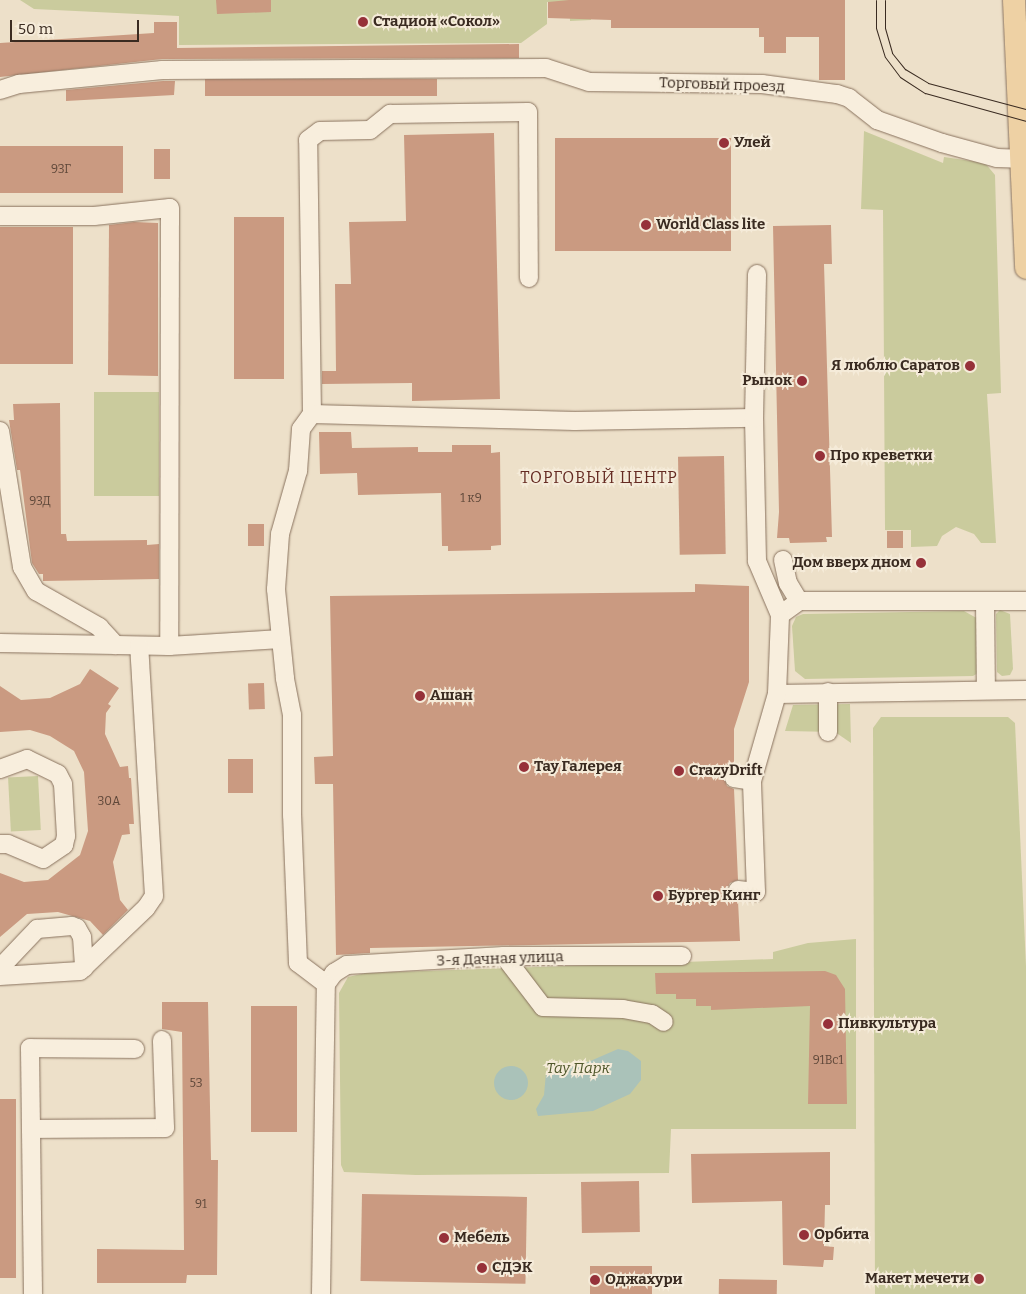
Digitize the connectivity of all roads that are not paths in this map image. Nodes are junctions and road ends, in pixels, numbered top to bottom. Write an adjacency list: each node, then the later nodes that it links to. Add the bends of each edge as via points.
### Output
1 (1014, 0): 3 (main road)
2 (0, 90): 3 (street, Торговый проезд, via 19,84 162,70 546,68 589,82 762,84 837,94 849,98 878,120 942,143 997,158)
3 (1024, 159): 5 (main road)
4 (0, 216): 20 (street, via 94,216 170,208)
5 (1026, 268)
6 (757, 274): 9 (street)
7 (529, 278): 8 (street, via 528,112 390,114 370,130 320,131 308,140)
8 (312, 414): 9 (street, via 575,421); 16 (street, via 301,428 298,471 280,534 276,589)
9 (754, 418): 15 (street, via 757,561)
10 (0, 430): 18 (street, via 22,568 36,591 99,627)
11 (783, 560): 12 (street, via 788,584)
12 (799, 600): 14 (street); 15 (street)
13 (1026, 601): 14 (street)
14 (985, 602): 21 (street)
15 (780, 615): 24 (street)
16 (281, 639): 20 (street); 36 (street, via 292,715 298,963)
17 (0, 643): 18 (street)
18 (116, 645): 19 (street)
19 (139, 646): 20 (street); 34 (street, via 154,896 146,908)
20 (169, 646)
21 (986, 690): 22 (street); 23 (street)
22 (1026, 690)
23 (828, 692): 24 (street); 25 (street)
24 (777, 694): 28 (street)
25 (828, 732)
26 (0, 769): 29 (street, via 27,759 58,774 63,784 66,836 64,845 43,859 8,844)
27 (734, 778): 28 (street)
28 (752, 781): 30 (street, via 756,892)
29 (0, 844)
30 (738, 890)
31 (504, 956): 32 (street, 3-я Дачная улица); 36 (street, 3-я Дачная улица, via 448,953 347,965 334,973); 37 (street, via 543,1007 622,1009 652,1014)
32 (682, 956)
33 (0, 968): 34 (street, via 37,929 72,926 82,937)
34 (84, 968): 35 (street)
35 (0, 976)
36 (326, 984): 42 (street)
37 (664, 1022)
38 (162, 1040): 40 (street, via 165,1128)
39 (136, 1050): 40 (street, via 30,1048)
40 (32, 1129): 41 (street)
41 (34, 1294)
42 (321, 1294)

